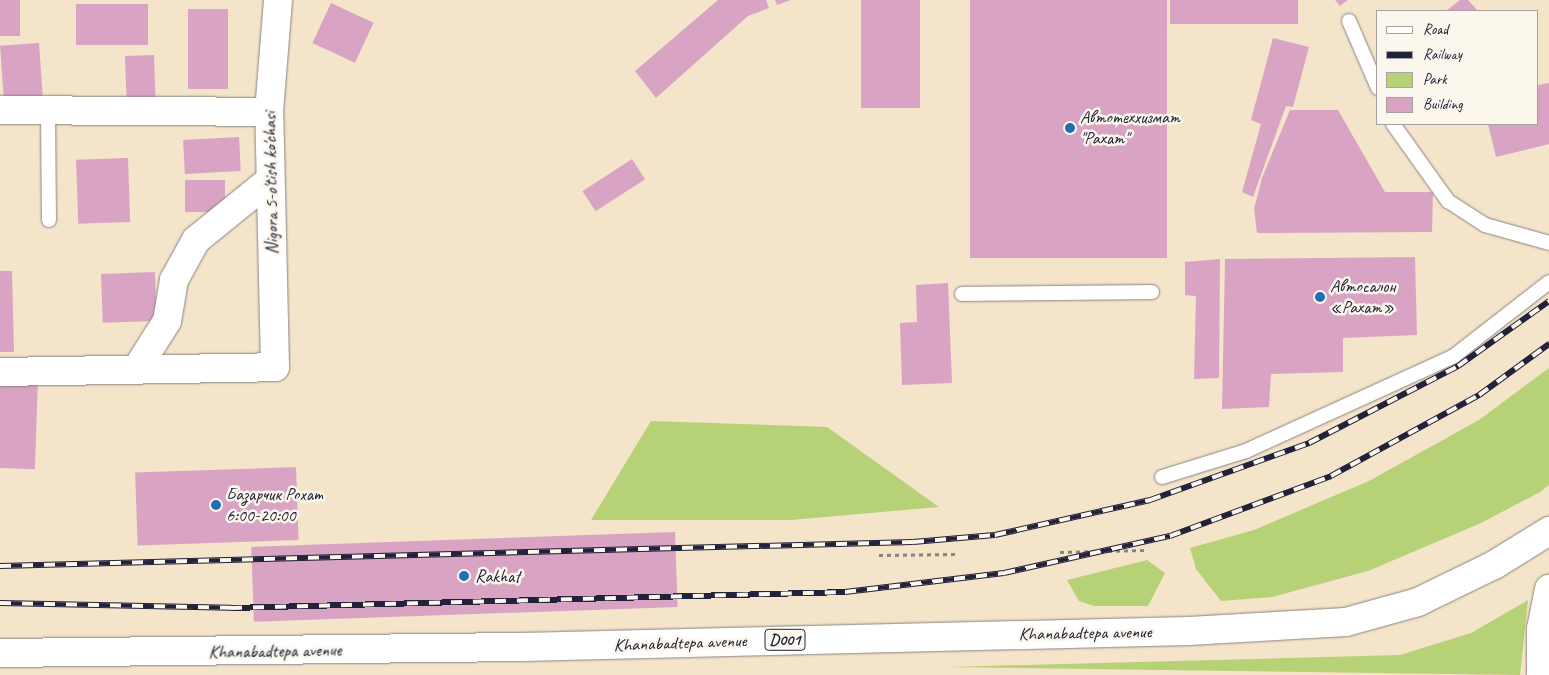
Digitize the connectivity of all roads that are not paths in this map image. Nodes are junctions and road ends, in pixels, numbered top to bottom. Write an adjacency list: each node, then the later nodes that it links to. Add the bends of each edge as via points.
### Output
1 (278, 0): 6 (main road, Nigora 5-o'tish ko'chasi)
2 (1349, 21): 3 (lane)
3 (1376, 83)
4 (0, 110): 5 (main road)
5 (48, 110): 6 (main road); 9 (lane)
6 (269, 112): 8 (main road, Nigora 5-o'tish ko'chasi)
7 (1394, 125): 10 (lane, via 1448,201 1485,225)
8 (270, 180): 14 (main road, via 196,240 174,280 168,321); 14 (main road, Nigora 5-o'tish ko'chasi, via 275,367)
9 (49, 220)
10 (1549, 243)
11 (1549, 282): 16 (lane, via 1445,360 1246,451)
12 (1152, 292): 13 (lane)
13 (962, 294)
14 (136, 370): 15 (main road)
15 (0, 372)
16 (1162, 477)
17 (1549, 531): 19 (main road, Khanabadtepa avenue / D001, via 1494,565 1418,602 1346,622 1189,631 522,647)
18 (1549, 589): 20 (main road, via 1541,629)
19 (0, 653)
20 (1541, 675)

